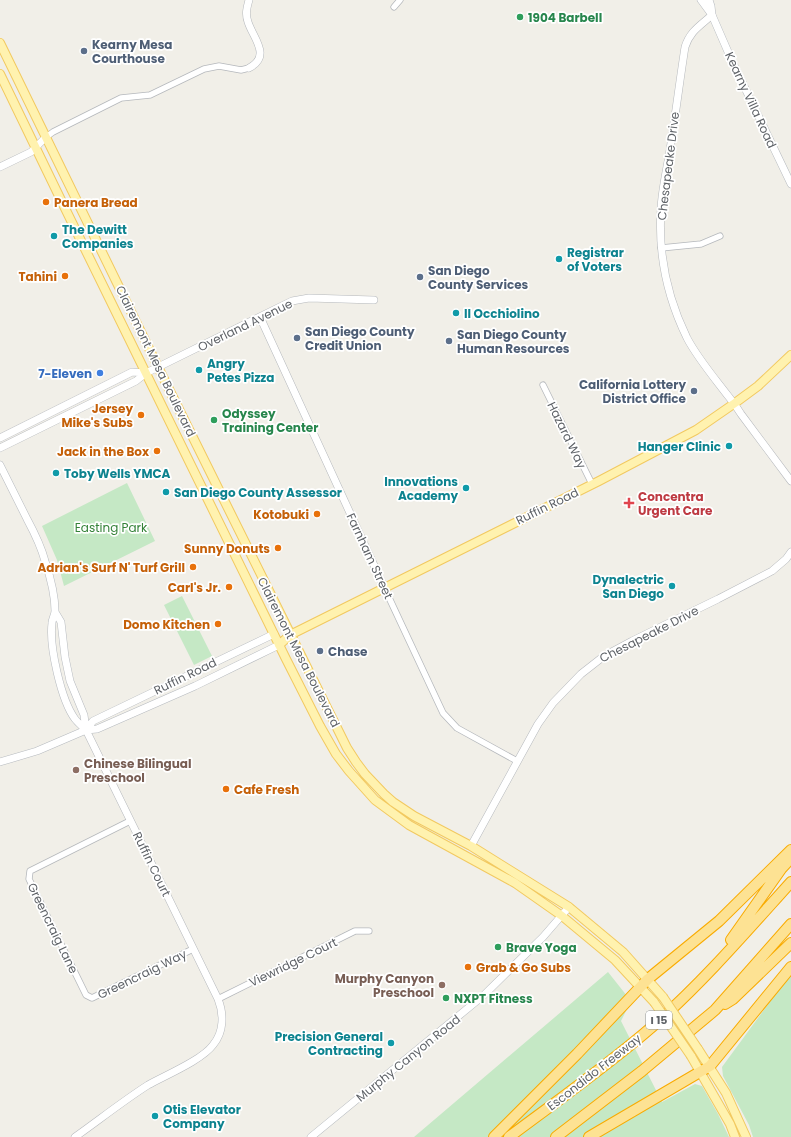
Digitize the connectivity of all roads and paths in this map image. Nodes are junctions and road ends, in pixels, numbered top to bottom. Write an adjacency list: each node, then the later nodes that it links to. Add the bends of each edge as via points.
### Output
1 (249, 0): 9 (street, via 246,12 248,21 260,49 257,61)
2 (400, 0): 5 (street)
3 (701, 0): 6 (street, Kearny Villa Road)
4 (709, 0): 6 (street, Kearny Villa Road)
5 (394, 7)
6 (712, 15): 15 (street, Kearny Villa Road); 17 (street, Chesapeake Drive, via 693,32 685,47 661,207)
7 (0, 43): 11 (main road, Clairemont Mesa Boulevard)
8 (0, 60): 11 (main road)
9 (249, 68): 12 (street, via 241,70 219,66 204,69 150,95 121,98)
10 (0, 74): 13 (main road, Clairemont Mesa Boulevard)
11 (18, 82): 12 (main road, Clairemont Mesa Boulevard)
12 (45, 138): 13 (street); 21 (main road, Clairemont Mesa Boulevard)
13 (35, 148): 14 (street); 22 (main road, Clairemont Mesa Boulevard)
14 (0, 167)
15 (791, 184)
16 (720, 236): 17 (street, via 701,244)
17 (661, 248): 24 (street, Chesapeake Drive, via 667,287 687,338)
18 (374, 300): 19 (street, Overland Avenue, via 300,299)
19 (260, 317): 21 (street, Overland Avenue); 31 (street, Farnham Street)
20 (791, 355): 24 (main road, Ruffin Road, via 758,386)
21 (158, 368): 22 (street, Overland Avenue); 34 (main road, Clairemont Mesa Boulevard)
22 (146, 373): 25 (street, Overland Avenue, via 132,372); 26 (street, Overland Avenue, via 136,381); 33 (main road, Clairemont Mesa Boulevard)
23 (543, 385): 29 (street, Hazard Way)
24 (735, 403): 28 (street, Chesapeake Drive); 29 (main road, Ruffin Road, via 696,430)
25 (0, 438)
26 (0, 448)
27 (0, 465): 32 (street, via 45,560)
28 (791, 481)
29 (592, 484): 31 (main road, Ruffin Road)
30 (791, 552): 37 (street, Chesapeake Drive, via 772,571 632,641 592,664 553,703)
31 (384, 587): 34 (main road, Ruffin Road); 37 (street, Farnham Street, via 444,713 457,728)
32 (55, 612): 36 (street, via 61,622 70,681 84,716); 36 (street, via 52,641 59,682 75,719)
33 (274, 634): 34 (main road, Ruffin Road); 35 (main road, Clairemont Mesa Boulevard); 36 (street, Ruffin Road, via 93,721)
34 (290, 634): 35 (main road, Ruffin Road); 40 (main road, Clairemont Mesa Boulevard, via 347,748 365,774 384,794 414,816)
35 (279, 644): 36 (street, Ruffin Road, via 195,686 97,729); 45 (main road, Clairemont Mesa Boulevard, via 336,754 375,800 409,825 515,884)
36 (86, 730): 38 (street, Ruffin Road, via 37,751); 39 (street, Ruffin Court)
37 (517, 761): 40 (street, Chesapeake Drive)
38 (0, 762)
39 (130, 821): 49 (street, Ruffin Court); 54 (street, Greencraig Lane, via 30,870 29,879 86,995)
40 (471, 846): 44 (main road, Clairemont Mesa Boulevard)
41 (791, 850): 52 (highway, via 719,921)
42 (791, 858): 51 (highway)
43 (791, 882): 51 (highway, Escondido Freeway / I 15)
44 (569, 907): 45 (street, Murphy Canyon Road); 52 (main road, Clairemont Mesa Boulevard, via 623,952)
45 (562, 916): 53 (main road, Clairemont Mesa Boulevard, via 615,960); 60 (street, Murphy Canyon Road, via 469,1009)
46 (791, 924): 56 (highway, I 15)
47 (369, 931): 55 (street, Viewridge Court, via 355,931)
48 (791, 943): 56 (highway, via 733,999)
49 (194, 949): 54 (street, Greencraig Way); 55 (street, Ruffin Court)
50 (791, 967): 57 (highway)
51 (704, 978): 62 (highway, Escondido Freeway / I 15, via 653,1026)
52 (648, 979): 53 (highway); 57 (main road, Clairemont Mesa Boulevard, bridge)
53 (641, 987): 58 (main road, Clairemont Mesa Boulevard, bridge); 61 (highway)
54 (90, 997)
55 (218, 999): 59 (street, Ruffin Court, via 222,1024 216,1041 204,1055 134,1094)
56 (715, 1010): 63 (highway, I 15, via 642,1071)
57 (710, 1066): 58 (highway); 66 (main road, Clairemont Mesa Boulevard, via 726,1093)
58 (701, 1072): 64 (highway); 65 (main road, Clairemont Mesa Boulevard)
59 (75, 1137)
60 (311, 1137)
61 (494, 1137)
62 (509, 1137)
63 (556, 1137)
64 (589, 1137)
65 (735, 1137)
66 (746, 1137)

